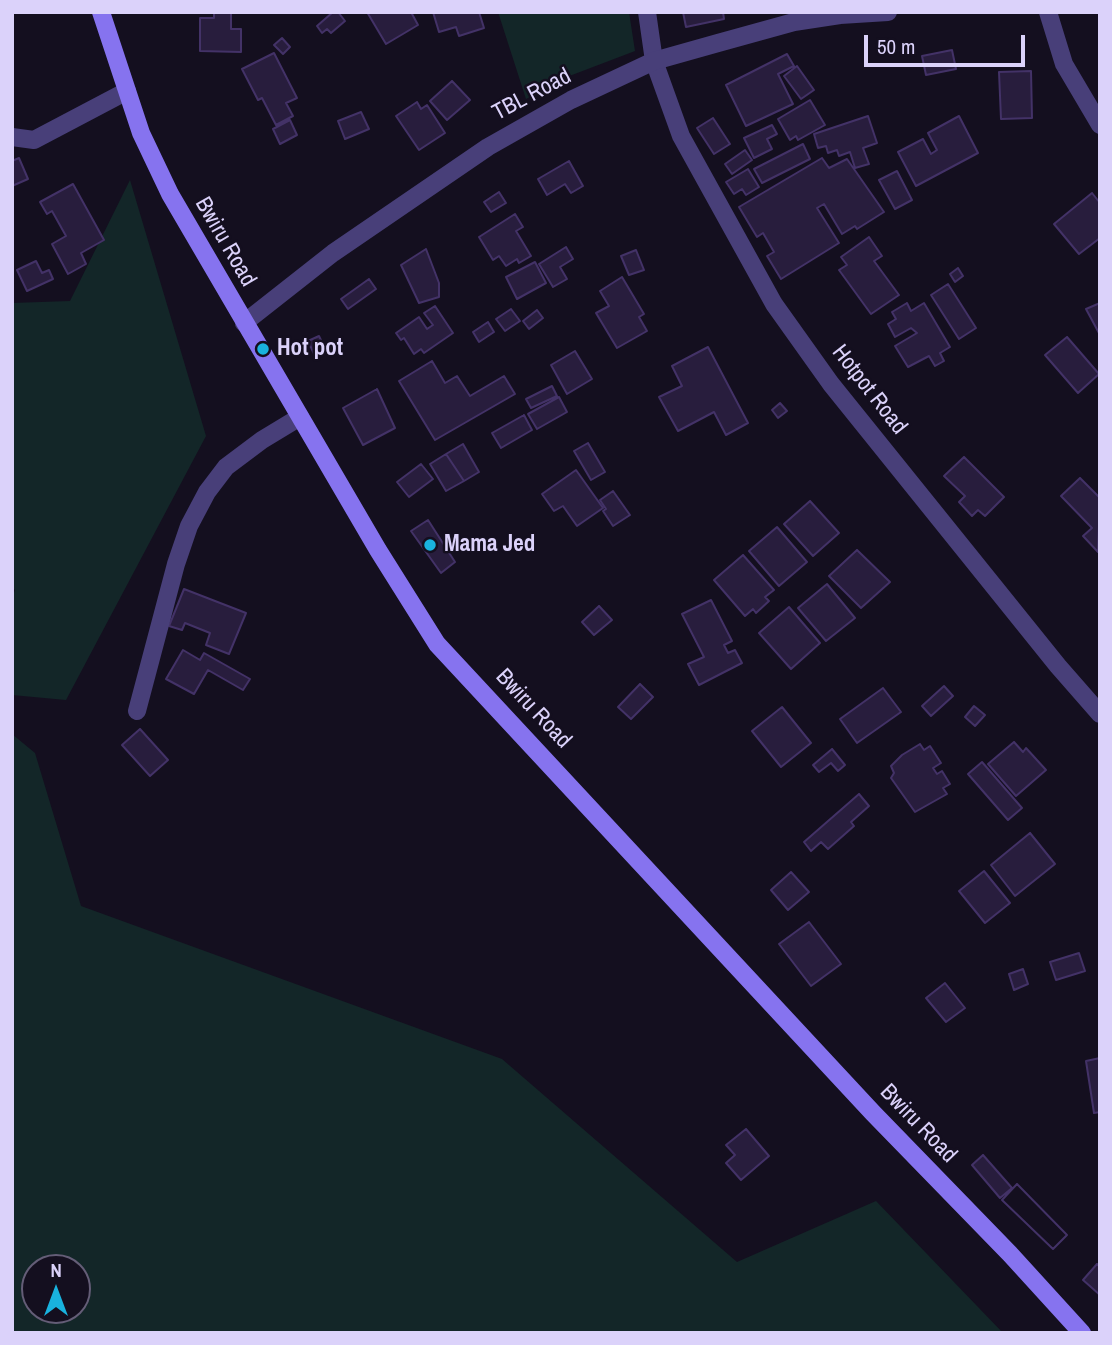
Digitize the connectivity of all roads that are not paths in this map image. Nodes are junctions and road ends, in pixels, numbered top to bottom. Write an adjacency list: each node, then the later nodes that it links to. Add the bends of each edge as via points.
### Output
1 (101, 12): 6 (main road, Bwiru Road)
2 (647, 12): 5 (street, Hotpot Road)
3 (888, 12): 5 (street, TBL Road, via 794,22)
4 (1048, 12): 7 (street, via 1063,64)
5 (654, 61): 9 (street, TBL Road, via 571,100 488,147 333,253); 12 (street, Hotpot Road, via 681,136 775,304 831,384)
6 (127, 91): 8 (street, via 34,140); 9 (main road, Bwiru Road, via 170,194)
7 (1100, 125)
8 (12, 137)
9 (244, 323): 10 (main road, Bwiru Road)
10 (300, 417): 11 (street, via 226,467 206,492 188,526 176,564); 13 (main road, Bwiru Road, via 437,644)
11 (137, 711)
12 (1100, 714)
13 (1082, 1333)

